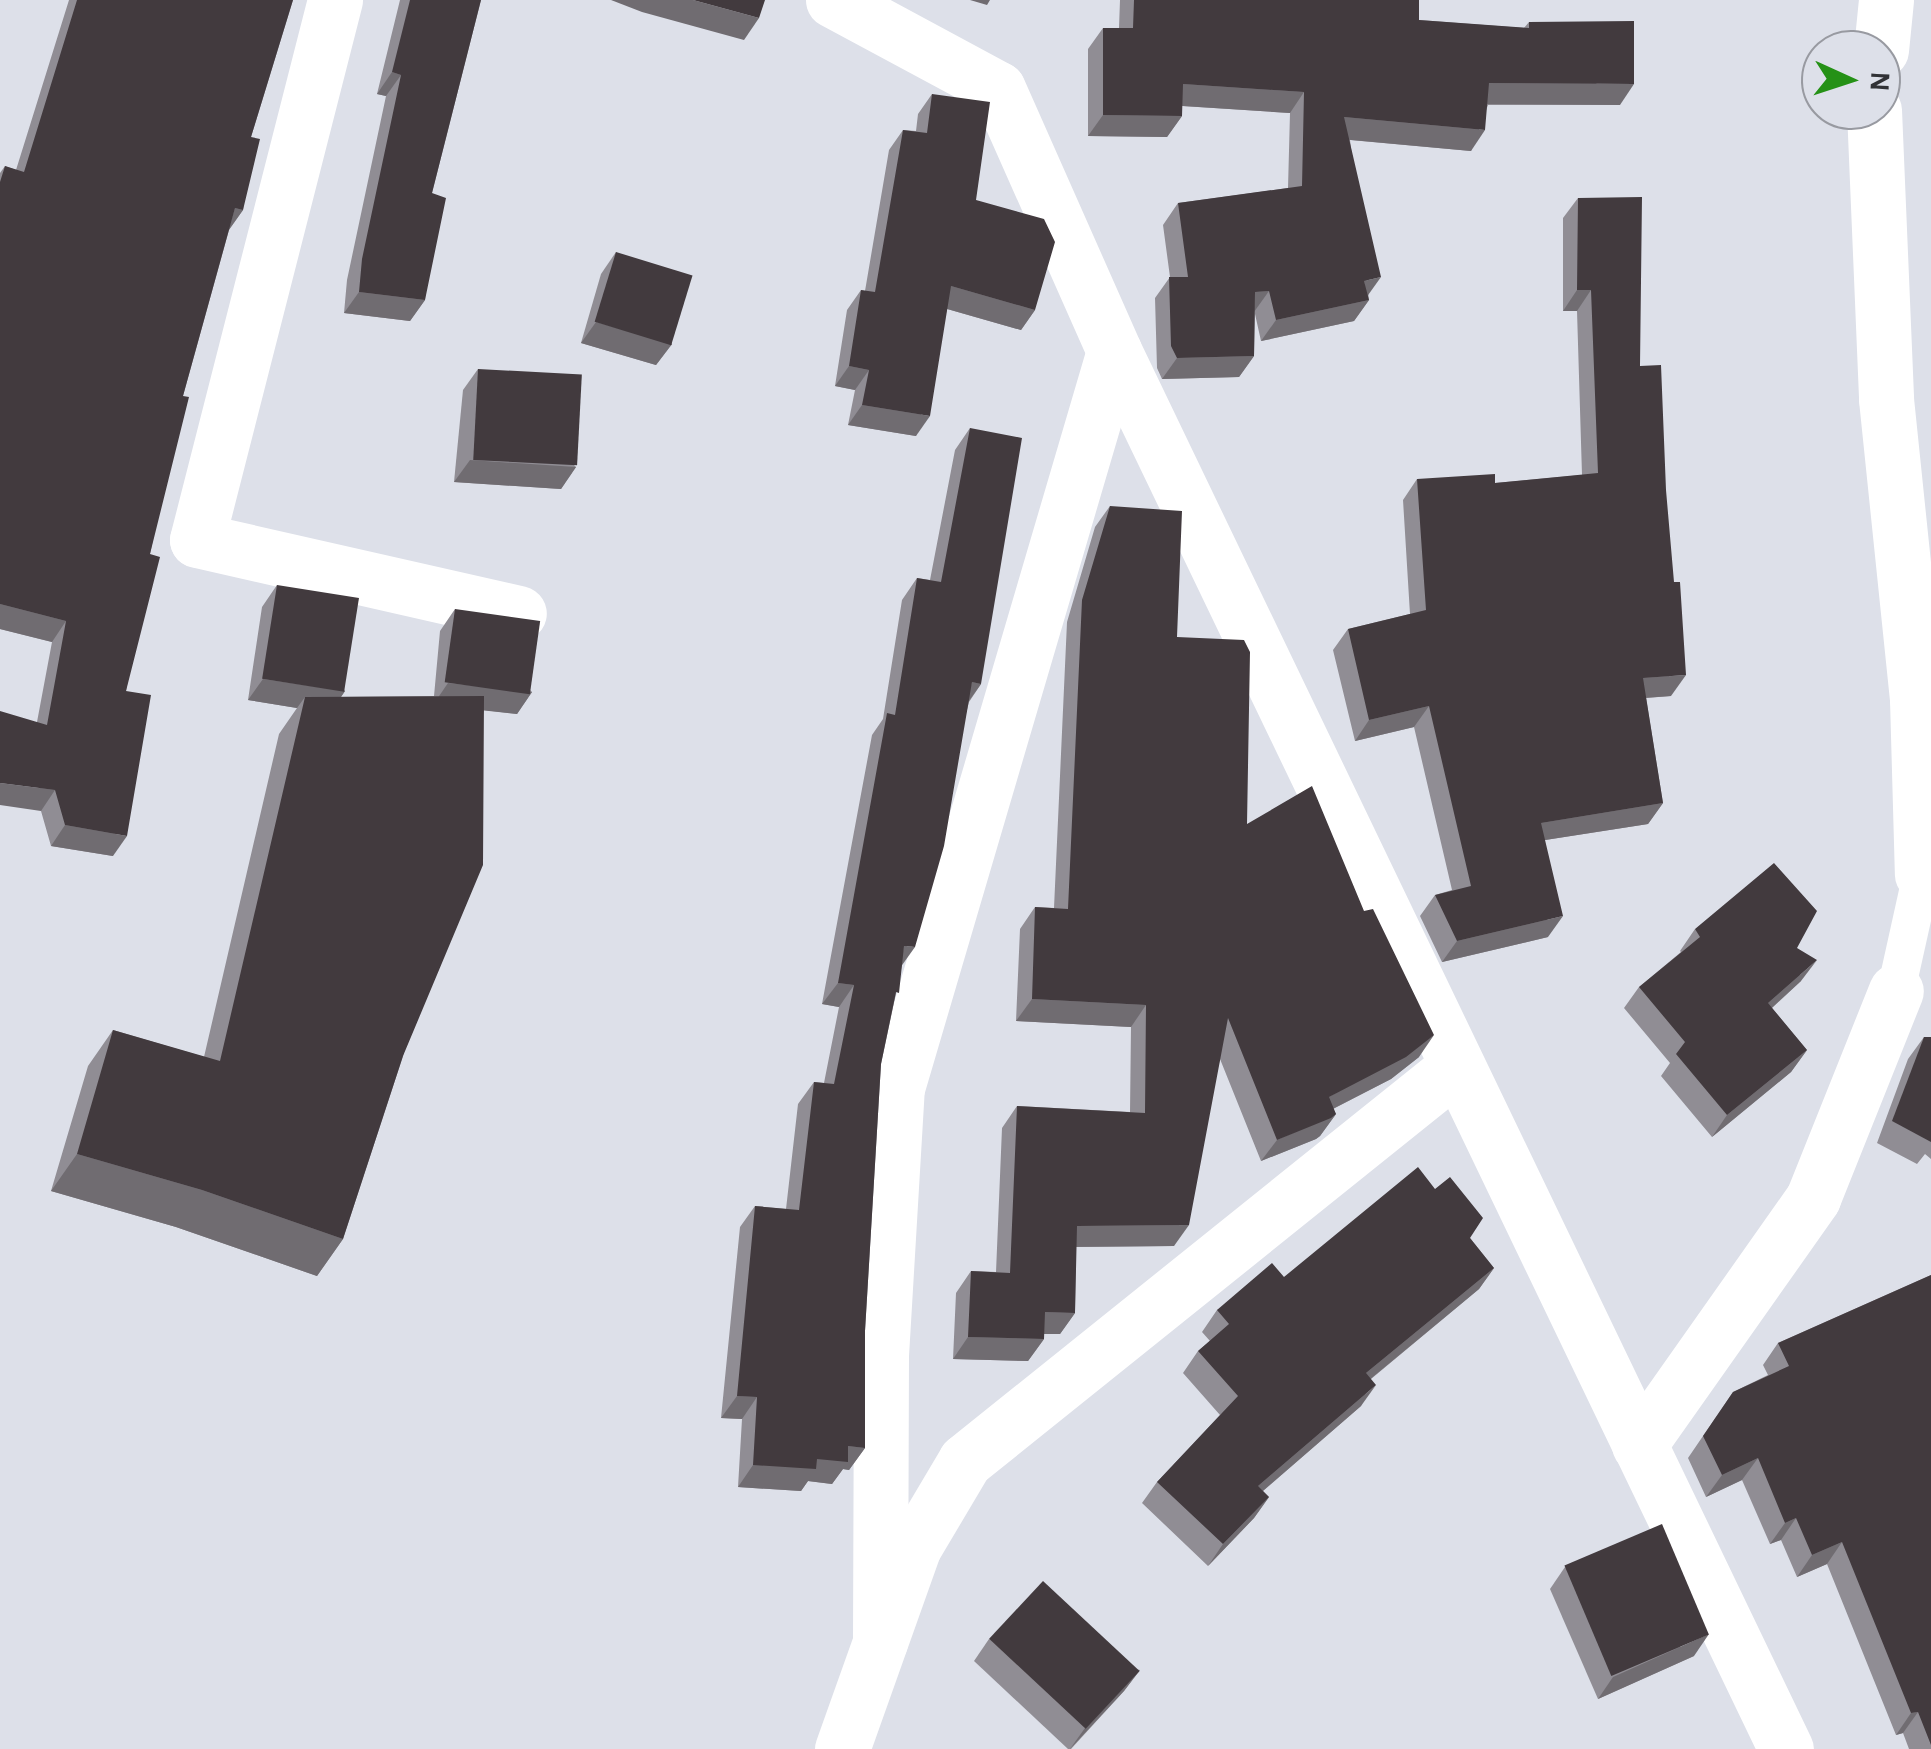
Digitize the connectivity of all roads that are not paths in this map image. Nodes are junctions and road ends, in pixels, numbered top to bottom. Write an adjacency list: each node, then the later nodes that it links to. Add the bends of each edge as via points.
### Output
1 (334, 0): 7 (street, via 197,540)
2 (833, 0): 6 (street, via 998,89)
3 (1886, 0): 4 (street)
4 (1882, 30)
5 (1875, 130): 8 (street, via 1886,399 1917,699)
6 (1114, 351): 10 (street); 12 (street, via 897,1088 881,1355)
7 (519, 613)
8 (1922, 874): 9 (lane)
9 (1896, 991): 11 (street, via 1814,1198)
10 (1456, 1066): 11 (street); 12 (street, via 965,1460 914,1548)
11 (1638, 1445): 14 (street)
12 (880, 1642): 13 (street)
13 (842, 1749)
14 (1786, 1749)

